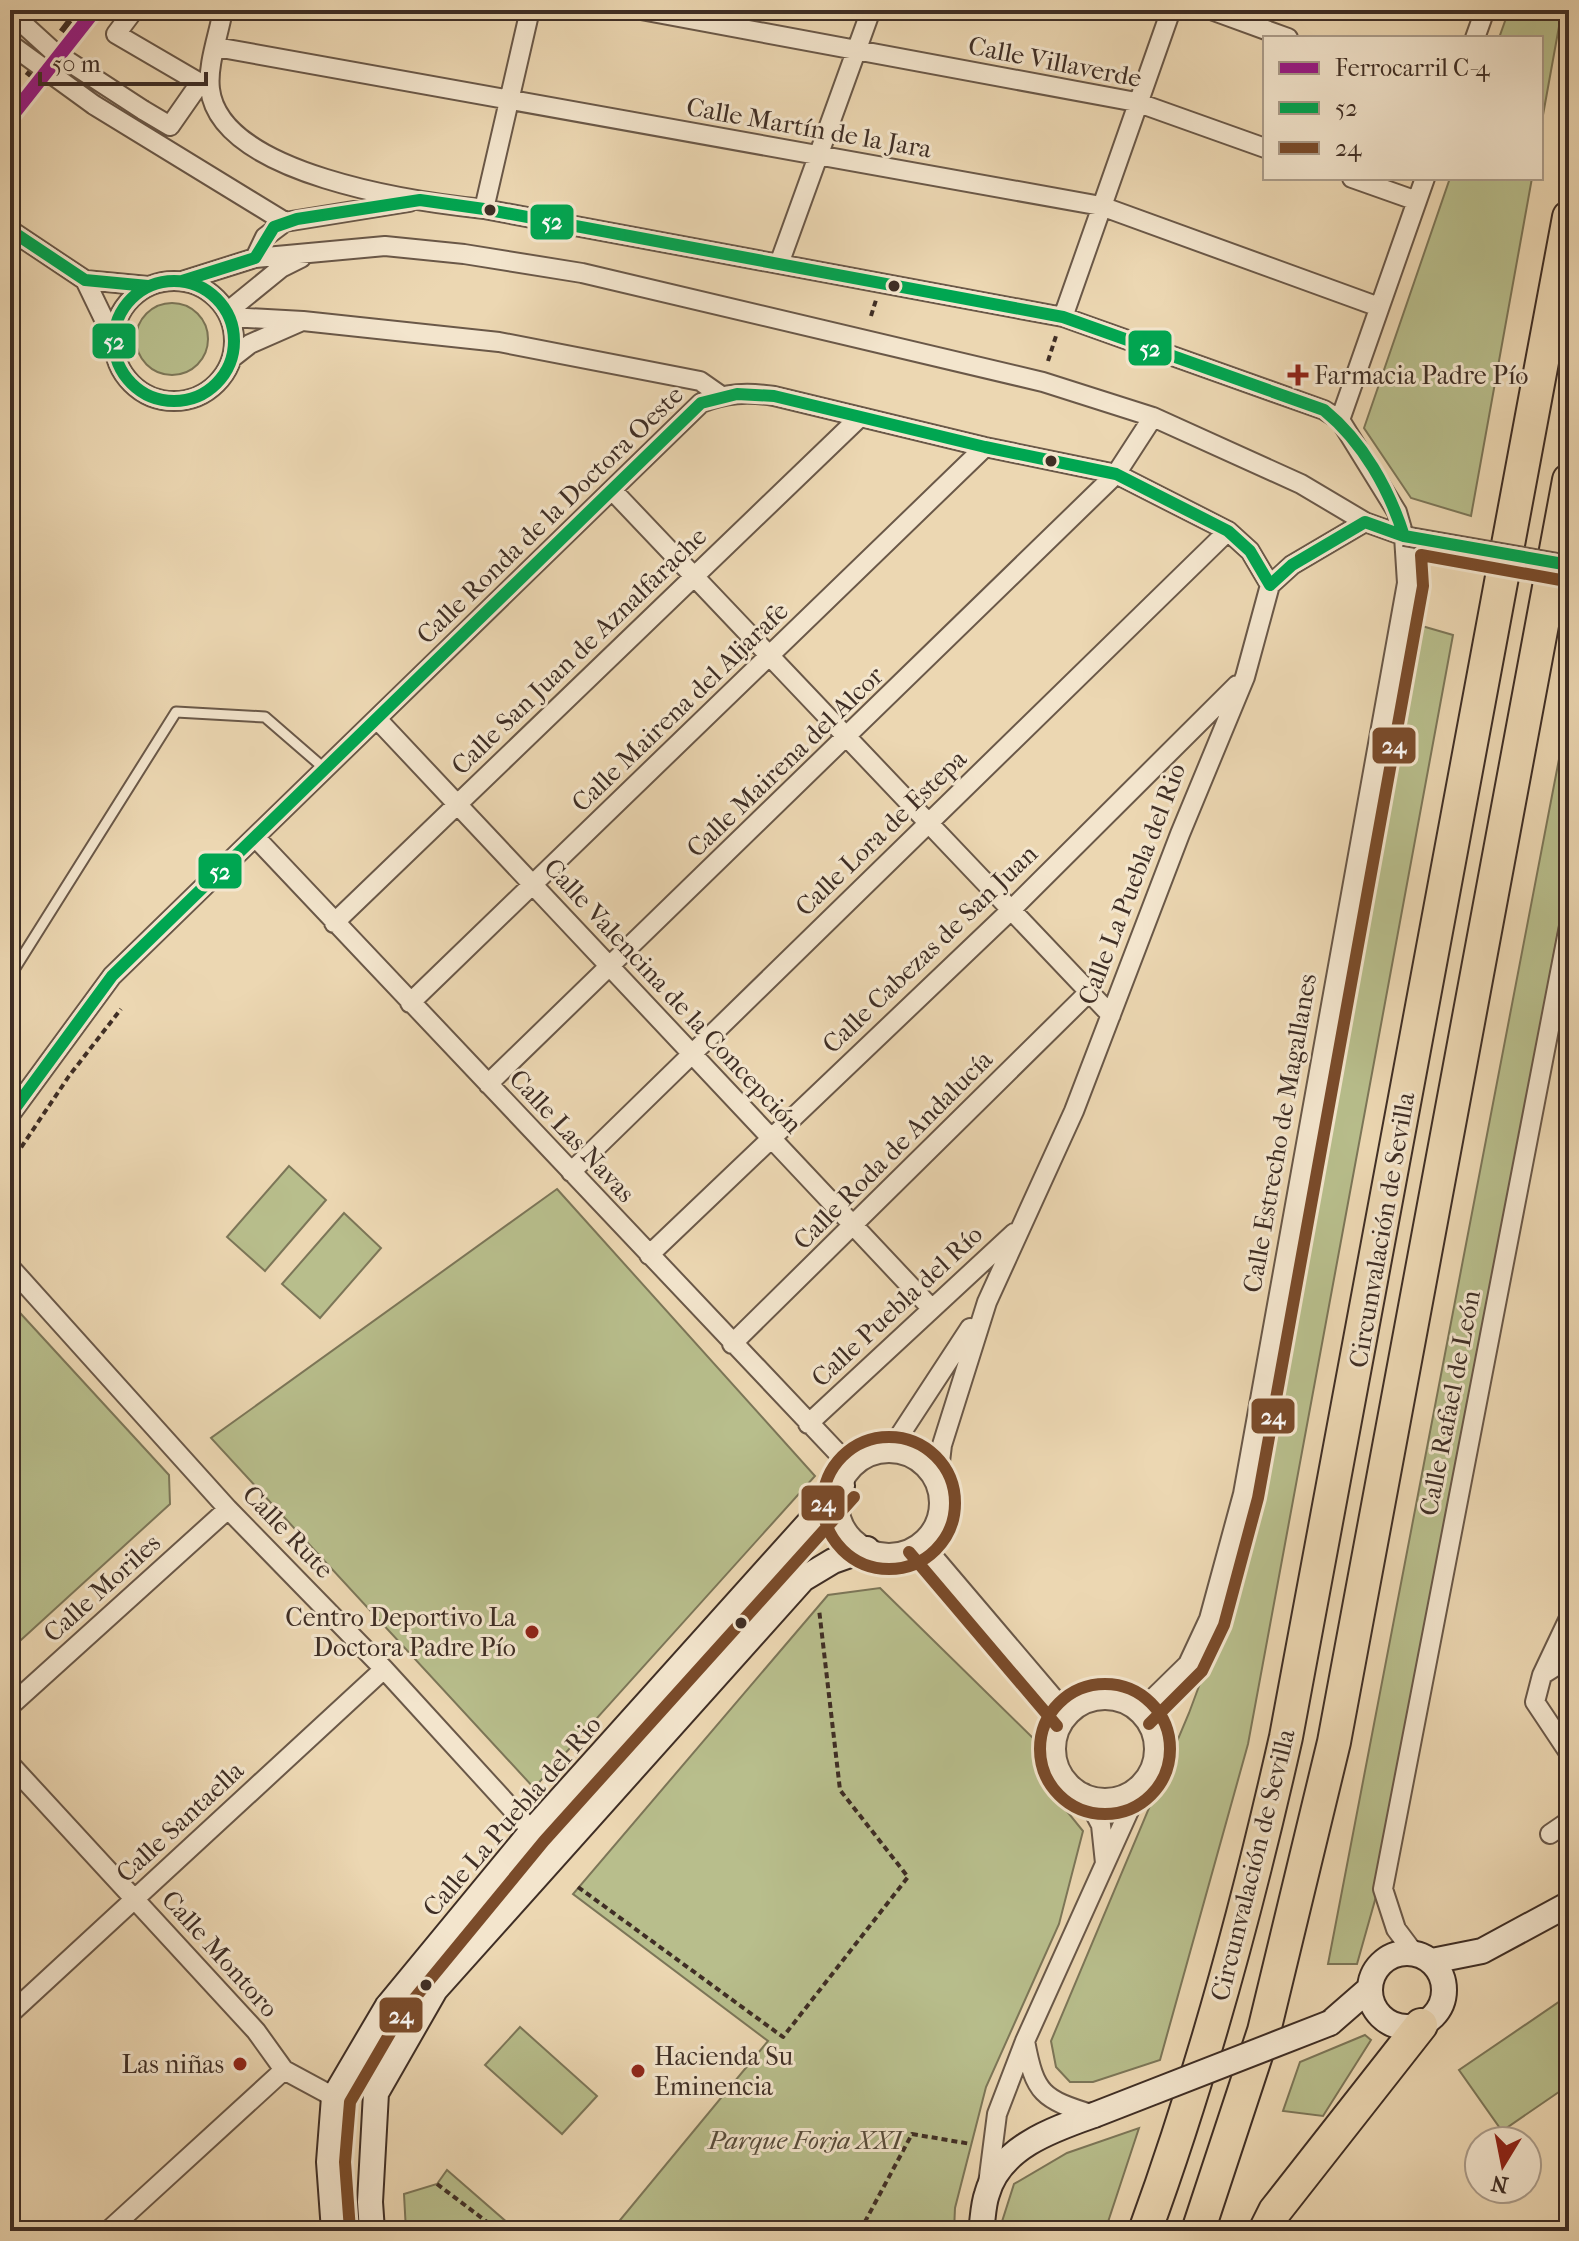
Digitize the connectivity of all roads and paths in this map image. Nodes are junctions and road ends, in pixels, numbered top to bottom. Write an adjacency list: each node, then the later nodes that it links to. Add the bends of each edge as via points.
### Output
1 (134, 10): 15 (street, via 116,34)
2 (223, 10): 13 (street)
3 (530, 10): 16 (street)
4 (641, 10): 14 (street, Calle Villaverde)
5 (871, 10): 14 (street)
6 (1171, 10): 17 (street)
7 (1211, 10): 10 (street)
8 (1485, 10): 11 (street)
9 (10, 12): 15 (street, bridge, via 54,52 176,130)
10 (1282, 36)
11 (1476, 36)
12 (10, 44): 27 (street, bridge, via 94,105)
13 (216, 47): 15 (street); 16 (street, Calle Martín de la Jara)
14 (855, 50): 17 (street, Calle Villaverde); 19 (street)
15 (205, 86): 22 (street, via 230,130 254,148 318,175)
16 (509, 99): 19 (street, Calle Martín de la Jara); 25 (street)
17 (1136, 102): 18 (street, Calle Villaverde); 24 (street)
18 (1263, 147)
19 (818, 157): 24 (street, Calle Martín de la Jara); 31 (street)
20 (1358, 180): 23 (street)
21 (1424, 180): 23 (street)
22 (420, 200): 25 (street); 27 (street)
23 (1417, 201): 35 (street)
24 (1101, 206): 35 (street, Calle Martín de la Jara); 37 (street)
25 (484, 209): 31 (street)
26 (1569, 217): 136 (highway, Circunvalación de Sevilla, via 1286,1737 1230,1969)
27 (285, 222): 30 (street, via 265,237)
28 (10, 230): 32 (street)
29 (315, 252): 30 (street); 36 (street, via 281,268); 44 (street, via 385,246 582,273 1043,382)
30 (255, 258): 33 (street)
31 (779, 264): 37 (street)
32 (85, 280): 34 (street); 39 (street)
33 (182, 281): 34 (street); 36 (street, via 216,297)
34 (148, 286): 39 (street, via 122,309)
35 (1379, 307): 45 (street)
36 (228, 314): 38 (street); 40 (street, via 235,337)
37 (1063, 317): 41 (path); 45 (street)
38 (303, 321): 40 (street, via 250,344); 42 (street, via 499,342 700,381)
39 (113, 338): 40 (street, via 131,383 160,399 196,397 212,388)
40 (232, 358)
41 (1048, 361)
42 (720, 395): 43 (street, Calle Ronda de la Doctora Oeste, via 774,396); 49 (street, Calle Ronda de la Doctora Oeste, via 701,403)
43 (860, 417): 46 (street, Calle Ronda de la Doctora Oeste); 54 (street, Calle San Juan de Aznalfarache)
44 (1153, 417): 47 (street, Calle Mairena del Alcor); 50 (street, via 1301,484)
45 (1340, 420): 52 (street, Calle Estrecho de Magallanes, via 1397,512)
46 (985, 447): 47 (street, Calle Ronda de la Doctora Oeste); 56 (street, Calle Mairena del Aljarafe)
47 (1116, 474): 51 (street, Calle Ronda de la Doctora Oeste); 61 (street, Calle Mairena del Alcor)
48 (1569, 480): 137 (highway, Circunvalación de Sevilla, via 1334,1742 1264,2031)
49 (612, 490): 54 (street); 59 (street, Calle Ronda de la Doctora Oeste)
50 (1365, 522): 52 (street); 55 (street, via 1292,565)
51 (1228, 531): 55 (street, Calle Ronda de la Doctora Oeste, via 1250,551); 64 (street, Calle Lora de Estepa)
52 (1404, 536): 53 (street, bridge); 102 (street, Calle Estrecho de Magallanes, via 1407,583 1243,1494 1209,1619 1188,1664)
53 (1569, 565)
54 (694, 577): 56 (street); 63 (street, Calle San Juan de Aznalfarache)
55 (1270, 585): 57 (street, Calle La Puebla del Rio)
56 (769, 656): 61 (street); 66 (street, Calle Mairena del Aljarafe)
57 (1245, 677): 58 (street, Calle Cabezas de San Juan); 60 (street, Calle La Puebla del Rio)
58 (1210, 711): 60 (street); 67 (street, Calle Cabezas de San Juan)
59 (377, 719): 62 (street, Calle Ronda de la Doctora Oeste); 63 (street, Calle Valencina de la Concepción)
60 (1223, 729): 75 (street, Calle La Puebla del Rio)
61 (848, 738): 64 (street); 70 (street, Calle Mairena del Alcor)
62 (325, 769): 65 (street, Calle Ronda de la Doctora Oeste); 71 (lane, via 265,717 176,712)
63 (457, 804): 66 (street, Calle Valencina de la Concepción); 68 (street, Calle San Juan de Aznalfarache)
64 (929, 824): 67 (street); 76 (street, Calle Lora de Estepa)
65 (255, 837): 68 (street, Calle Las Navas); 78 (street, Calle Ronda de la Doctora Oeste, via 112,976)
66 (533, 885): 70 (street, Calle Valencina de la Concepción); 73 (street, Calle Mairena del Aljarafe)
67 (1011, 910): 72 (street); 79 (street, Calle Cabezas de San Juan)
68 (334, 923): 73 (street, Calle Las Navas)
69 (1569, 926): 116 (street, Calle Rafael de León, via 1383,1889 1396,1929)
70 (610, 967): 76 (street, Calle Valencina de la Concepción); 77 (street, Calle Mairena del Alcor)
71 (10, 976)
72 (1089, 992): 75 (street); 82 (street, Calle Roda de Andalucía)
73 (410, 1003): 77 (street, Calle Las Navas)
74 (121, 1009): 80 (path)
75 (1111, 1015): 83 (street, Calle La Puebla del Rio)
76 (692, 1054): 79 (street, Calle Valencina de la Concepción); 81 (street, Calle Lora de Estepa)
77 (488, 1084): 81 (street, Calle Las Navas)
78 (10, 1115)
79 (771, 1138): 82 (street, Calle Valencina de la Concepción); 84 (street, Calle Cabezas de San Juan)
80 (10, 1164)
81 (571, 1172): 84 (street, Calle Las Navas)
82 (853, 1225): 87 (street, Calle Valencina de la Concepción); 88 (street, Calle Roda de Andalucía)
83 (1022, 1225): 86 (street, Calle La Puebla del Rio); 87 (street, Calle Puebla del Río)
84 (649, 1255): 88 (street, Calle Las Navas)
85 (10, 1267): 93 (street, Calle Rute)
86 (987, 1302): 90 (street, via 920,1406); 92 (street, via 942,1445)
87 (932, 1309): 89 (street, Calle Puebla del Río)
88 (732, 1344): 89 (street, Calle Las Navas)
89 (808, 1424): 91 (street, Calle Las Navas)
90 (882, 1453): 91 (street, via 866,1458); 92 (street, via 916,1460)
91 (847, 1477): 95 (street, via 840,1515 846,1529); 109 (street, Calle La Puebla del Rio)
92 (937, 1487): 94 (street, via 938,1517)
93 (228, 1509): 99 (street, Calle Rute); 101 (street, Calle Moriles)
94 (921, 1542): 95 (street, via 895,1553); 103 (street)
95 (867, 1549): 132 (street, via 803,1579 435,1990 376,2093)
96 (819, 1609): 112 (path, via 840,1790 908,1877 783,2037)
97 (1569, 1618): 100 (street)
98 (1569, 1658): 100 (street)
99 (384, 1669): 109 (street, Calle Rute); 113 (street, Calle Santaella)
100 (1542, 1675): 104 (street, via 1535,1702)
101 (10, 1706)
102 (1138, 1713): 103 (street, via 1125,1705 1095,1701); 106 (street, via 1153,1739 1150,1769)
103 (1069, 1716): 107 (street, via 1060,1729 1057,1759 1071,1785)
104 (1569, 1753)
105 (10, 1764): 113 (street, Calle Montoro)
106 (1142, 1782): 107 (street, via 1115,1798); 111 (street)
107 (1084, 1793): 111 (street, via 1101,1825)
108 (1569, 1821): 110 (street)
109 (532, 1831): 125 (street, Calle La Puebla del Rio, via 387,2007)
110 (1550, 1834)
111 (1106, 1865): 123 (street)
112 (578, 1887)
113 (135, 1899): 119 (street, Calle Santaella); 124 (street, Calle Montoro, via 256,2031)
114 (1569, 1904): 115 (street)
115 (1482, 1951): 116 (street); 118 (street)
116 (1423, 1957): 117 (street, via 1390,1956 1380,1964); 118 (street, via 1444,1983)
117 (1369, 1989): 120 (street); 121 (street)
118 (1444, 1996): 122 (street, via 1432,2019)
119 (10, 2014)
120 (1381, 2017): 121 (street); 122 (street, via 1400,2027)
121 (1330, 2023): 126 (street, bridge)
122 (1421, 2025): 138 (highway, via 1275,2211)
123 (1025, 2041): 126 (street, via 1032,2078 1053,2103); 129 (street, via 997,2114)
124 (284, 2070): 125 (street, Calle Montoro); 130 (street)
125 (334, 2097): 131 (street, Calle La Puebla del Rio, via 329,2162)
126 (1094, 2115): 129 (street, via 1042,2134 1012,2155)
127 (971, 2144): 134 (path, via 912,2134)
128 (437, 2184): 133 (path)
129 (987, 2191): 135 (street)
130 (108, 2231)
131 (334, 2231)
132 (372, 2231)
133 (499, 2231)
134 (860, 2231)
135 (981, 2231)
136 (1145, 2231)
137 (1198, 2231)
138 (1265, 2231)

